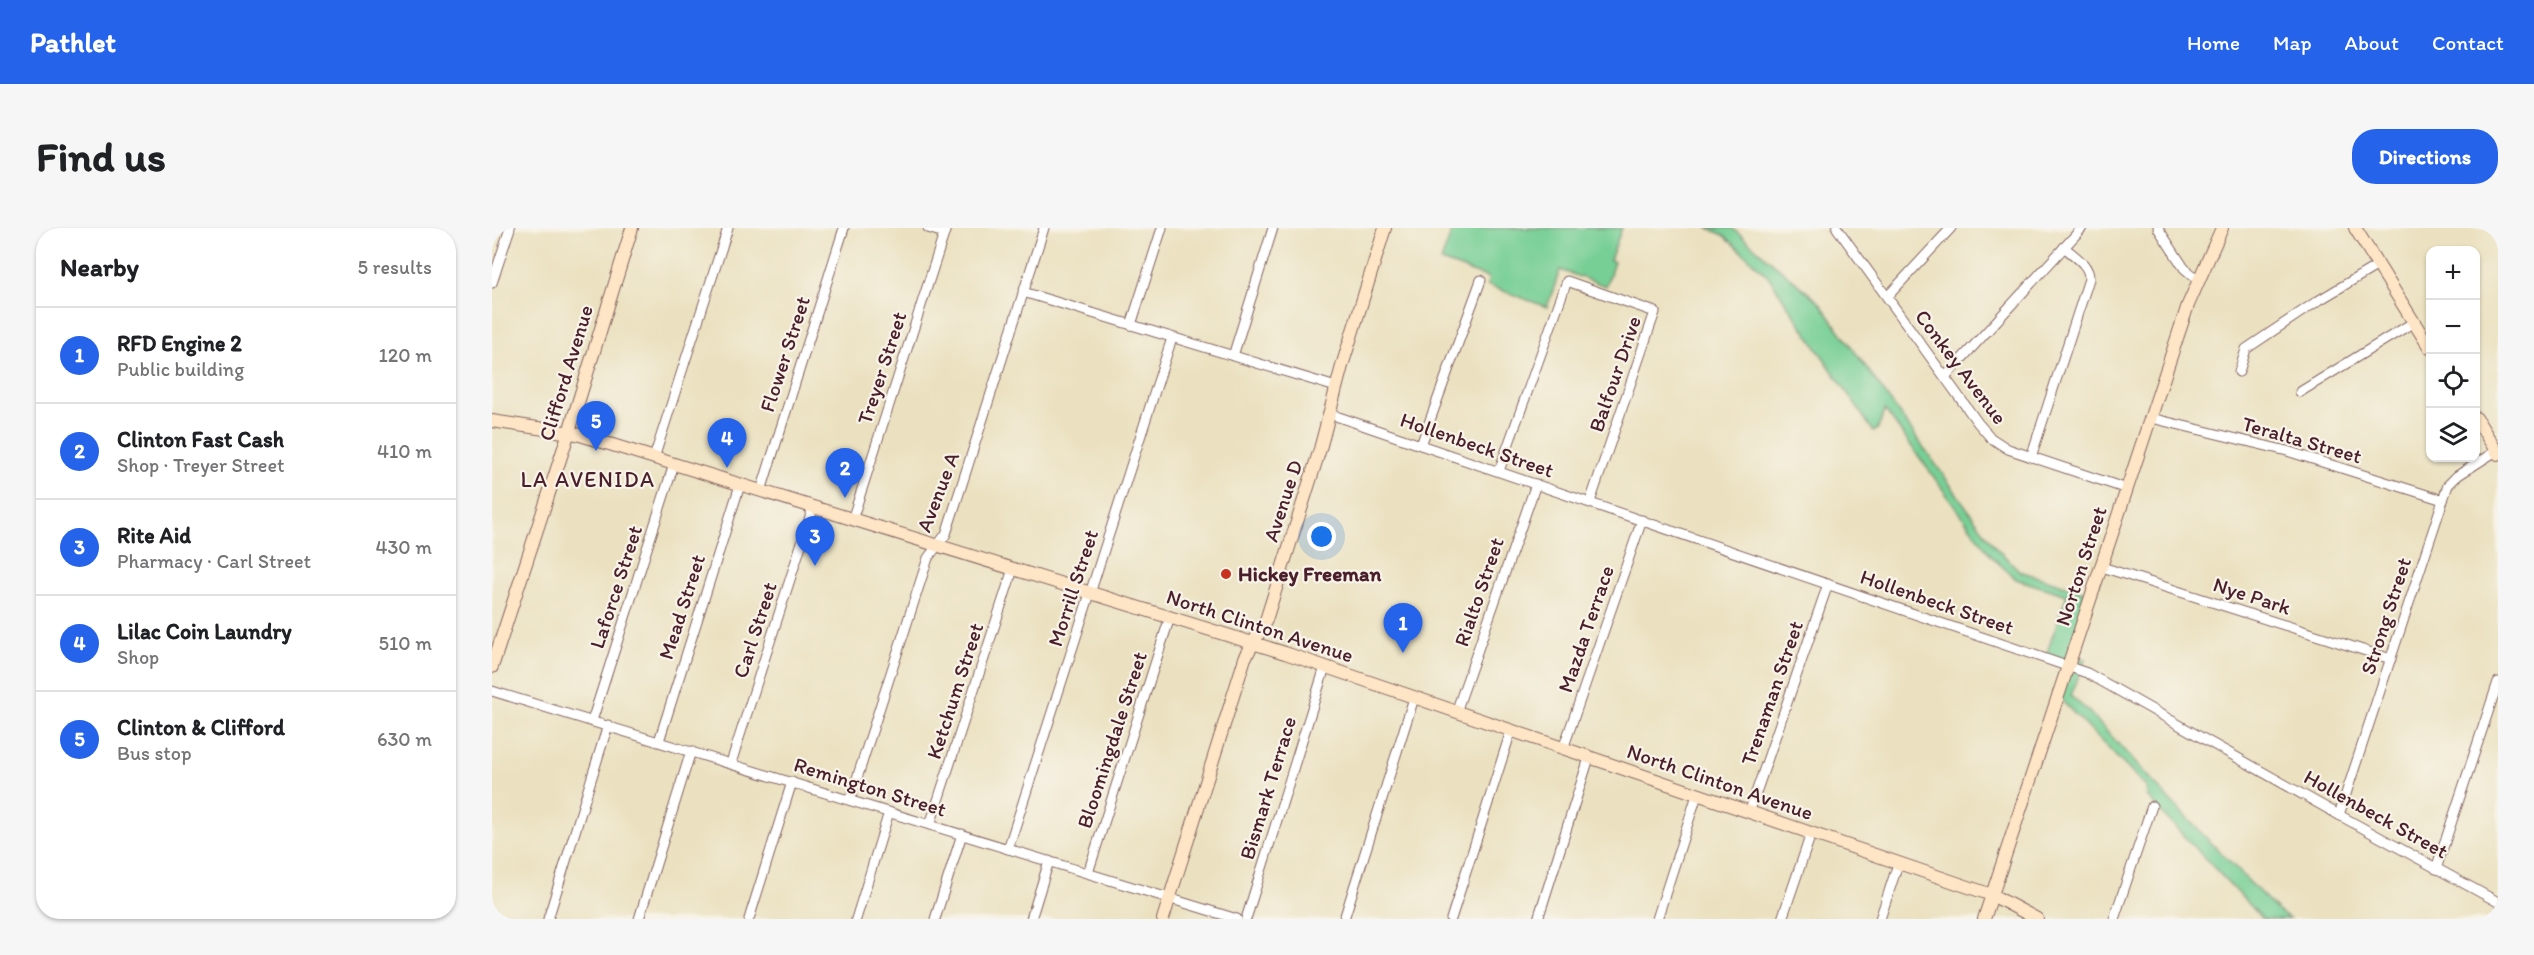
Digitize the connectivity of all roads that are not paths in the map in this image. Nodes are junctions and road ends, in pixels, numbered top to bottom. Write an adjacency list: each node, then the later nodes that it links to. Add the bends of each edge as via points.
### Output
1 (510, 228): 21 (street)
2 (632, 228): 37 (street, Clifford Avenue)
3 (728, 228): 41 (street)
4 (844, 228): 47 (street, Flower Street)
5 (928, 228): 16 (street)
6 (1044, 228): 22 (street, Avenue A)
7 (1162, 228): 25 (street)
8 (1273, 228): 28 (street)
9 (1385, 228): 31 (street, Avenue D)
10 (1951, 228): 23 (street)
11 (2082, 228): 17 (street)
12 (2158, 228): 20 (street, via 2184,268)
13 (2222, 228): 20 (street, Norton Street)
14 (2355, 228): 18 (street)
15 (1838, 229): 23 (street, Conkey Avenue)
16 (945, 231): 51 (street, Treyer Street)
17 (2064, 247): 30 (street); 40 (street, via 2086,267 2090,276)
18 (2378, 265): 24 (street); 29 (street, via 2246,349)
19 (1481, 280): 38 (street)
20 (2198, 280): 34 (street, Norton Street)
21 (492, 283)
22 (1023, 292): 25 (street); 53 (street, Avenue A, via 946,534)
23 (1887, 297): 30 (street, Conkey Avenue)
24 (2414, 321): 27 (street); 32 (street)
25 (1131, 325): 26 (street)
26 (1172, 338): 28 (street); 57 (street, Morrill Street)
27 (2426, 341)
28 (1233, 356): 31 (street)
29 (2239, 372)
30 (1945, 377): 40 (street, Conkey Avenue, via 1986,434 2001,446)
31 (1336, 387): 33 (street, Avenue D)
32 (2300, 392)
33 (1330, 414): 38 (street, Hollenbeck Street); 59 (street, Avenue D, via 1264,626)
34 (2151, 418): 46 (street, Norton Street); 48 (street, Teralta Street, via 2287,452)
35 (492, 421): 37 (street, North Clinton Avenue)
36 (2480, 426): 39 (street)
37 (569, 432): 41 (street, North Clinton Avenue); 62 (street, Clifford Avenue)
38 (1421, 445): 43 (street, Hollenbeck Street)
39 (2497, 452): 48 (street, Strong Street, via 2453,479)
40 (2031, 457): 46 (street, Conkey Avenue)
41 (654, 458): 42 (street, North Clinton Avenue)
42 (675, 465): 45 (street, North Clinton Avenue); 68 (street, Laforce Street)
43 (1499, 471): 44 (street, Hollenbeck Street); 49 (street, Balfour Drive, via 1567,281 1655,312)
44 (1536, 484): 49 (street, Hollenbeck Street); 67 (street, Rialto Street)
45 (740, 485): 47 (street, North Clinton Avenue); 71 (street, Mead Street)
46 (2127, 489): 54 (street, Norton Street)
47 (761, 491): 50 (street, North Clinton Avenue)
48 (2443, 500): 60 (street, Strong Street)
49 (1590, 502): 52 (street, Hollenbeck Street)
50 (813, 507): 51 (street, North Clinton Avenue); 75 (street, Carl Street)
51 (852, 520): 53 (street, North Clinton Avenue)
52 (1642, 520): 56 (street, Hollenbeck Street); 72 (street, Mazda Terrace)
53 (938, 546): 55 (street, North Clinton Avenue); 78 (street, Avenue A, via 928,558)
54 (2102, 567): 60 (street, Nye Park); 61 (street, Norton Street)
55 (1013, 569): 57 (street, North Clinton Avenue); 83 (street, Ketchum Street)
56 (1828, 584): 61 (street, Hollenbeck Street); 81 (street, Trenaman Street)
57 (1091, 593): 58 (street, North Clinton Avenue); 86 (street, Morrill Street)
58 (1170, 617): 59 (street, North Clinton Avenue); 90 (street, Bloomingdale Street)
59 (1253, 643): 63 (street, North Clinton Avenue); 92 (street, Avenue D)
60 (2391, 659): 82 (street, Strong Street)
61 (2068, 666): 82 (street, Hollenbeck Street, via 2094,676); 91 (street, Norton Street)
62 (492, 667)
63 (1325, 667): 66 (street, North Clinton Avenue); 102 (street, Bismark Terrace)
64 (2498, 682): 89 (street)
65 (492, 691): 68 (street, Remington Street)
66 (1414, 698): 67 (street, North Clinton Avenue); 103 (street)
67 (1456, 712): 70 (street, North Clinton Avenue)
68 (592, 721): 69 (street, Remington Street)
69 (608, 725): 71 (street, Remington Street); 94 (street)
70 (1510, 731): 72 (street, North Clinton Avenue); 104 (street)
71 (658, 741): 73 (street, Remington Street)
72 (1563, 749): 74 (street, North Clinton Avenue)
73 (691, 751): 75 (street, Remington Street); 95 (street)
74 (1589, 758): 77 (street, North Clinton Avenue); 105 (street)
75 (731, 763): 76 (street, Remington Street)
76 (792, 782): 78 (street, Remington Street); 96 (street)
77 (1697, 795): 81 (street, North Clinton Avenue); 106 (street)
78 (850, 800): 80 (street, Remington Street)
79 (2152, 806): 111 (street)
80 (889, 812): 83 (street, Remington Street); 97 (street)
81 (1749, 813): 85 (street, North Clinton Avenue)
82 (2339, 815): 89 (street, Hollenbeck Street)
83 (930, 825): 84 (street, Remington Street)
84 (962, 834): 86 (street, Remington Street); 98 (street)
85 (1811, 834): 88 (street, North Clinton Avenue); 107 (street)
86 (1008, 849): 87 (street, Remington Street)
87 (1049, 861): 90 (street, Remington Street); 99 (street)
88 (1898, 864): 91 (street, North Clinton Avenue); 108 (street)
89 (2436, 868): 93 (street, Hollenbeck Street)
90 (1088, 873): 92 (street, Remington Street)
91 (1992, 895): 109 (street, Norton Street); 110 (street, North Clinton Avenue)
92 (1170, 898): 100 (street, Avenue D); 101 (street, Remington Street)
93 (2498, 902)
94 (548, 919)
95 (639, 919)
96 (749, 919)
97 (856, 919)
98 (935, 919)
99 (1031, 919)
100 (1163, 919)
101 (1237, 919)
102 (1246, 919)
103 (1344, 919)
104 (1451, 919)
105 (1538, 919)
106 (1658, 919)
107 (1782, 919)
108 (1880, 919)
109 (1984, 919)
110 (2037, 919)
111 (2114, 919)

